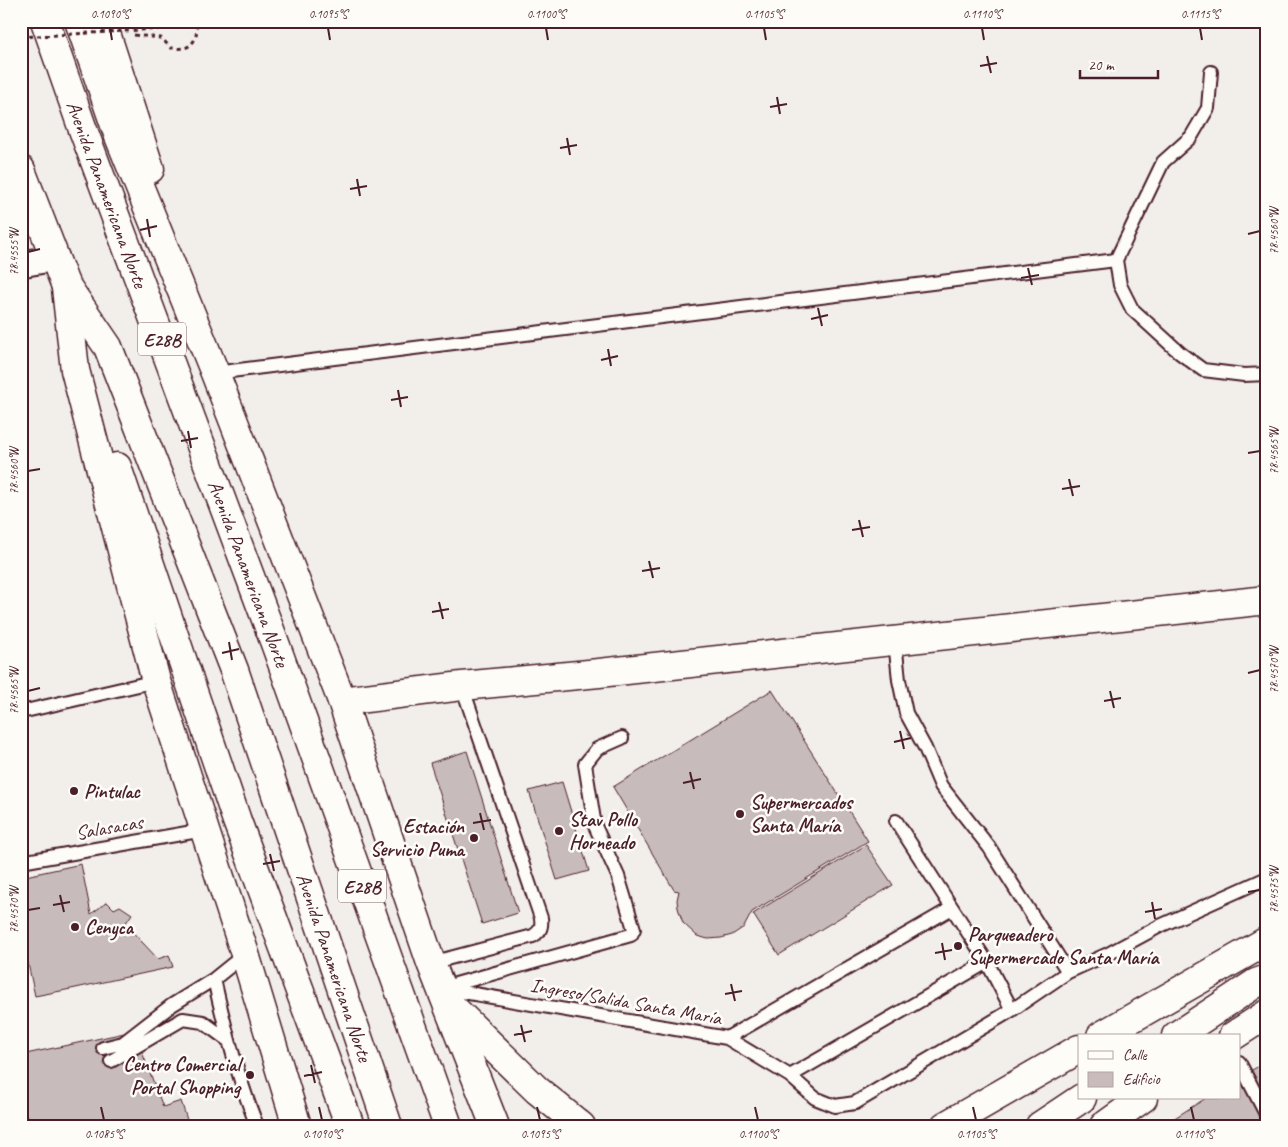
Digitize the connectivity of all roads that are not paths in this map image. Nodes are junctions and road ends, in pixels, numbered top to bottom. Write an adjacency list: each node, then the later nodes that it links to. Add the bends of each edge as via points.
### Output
1 (45, 21): 51 (highway, Avenida Panamericana Norte / E28B, via 276,646)
2 (78, 21): 11 (highway, via 118,134)
3 (102, 21): 11 (highway)
4 (1211, 72): 7 (lane, via 1208,108 1191,137 1163,162)
5 (21, 170): 6 (highway, Avenida Panamericana Norte / E28B)
6 (56, 258): 8 (street); 9 (highway, Avenida Panamericana Norte / E28B)
7 (1116, 260): 11 (lane); 12 (lane, via 1120,286 1132,309 1202,370)
8 (21, 264)
9 (65, 284): 10 (highway); 50 (highway, Avenida Panamericana Norte / E28B, via 108,347 234,670)
10 (75, 370): 15 (highway); 49 (highway, via 111,449 237,822)
11 (215, 373): 17 (highway)
12 (1267, 374)
13 (1267, 600): 14 (highway)
14 (895, 641): 16 (highway); 28 (lane, via 906,713 941,786 989,847)
15 (156, 681): 18 (lane); 21 (highway)
16 (462, 686): 17 (highway); 31 (lane, via 542,927 533,936)
17 (342, 701): 31 (highway)
18 (21, 712)
19 (622, 738): 31 (lane, via 597,749 586,764 595,826 618,876 634,929 631,935)
20 (896, 821): 24 (lane)
21 (204, 830): 22 (lane, Salasacas); 26 (highway)
22 (21, 862)
23 (1267, 878): 28 (lane)
24 (952, 908): 27 (lane); 37 (lane, Ingreso/Salida Santa María)
25 (1267, 941): 34 (highway)
26 (245, 954): 29 (lane); 48 (highway)
27 (988, 962): 32 (lane); 43 (lane)
28 (1068, 972): 32 (lane)
29 (214, 979): 38 (lane); 39 (lane, via 172,1005 123,1043)
30 (1267, 979): 35 (highway)
31 (438, 983): 37 (lane, Ingreso/Salida Santa María); 52 (highway); 53 (highway, via 537,1090)
32 (1012, 1010): 43 (lane, via 855,1103 834,1106 815,1098)
33 (1267, 1014): 36 (highway)
34 (1105, 1034)
35 (1179, 1034)
36 (1237, 1034)
37 (727, 1038): 43 (lane)
38 (229, 1041): 41 (lane, via 203,1022 183,1019); 47 (lane)
39 (103, 1048)
40 (1078, 1049): 54 (highway)
41 (111, 1061)
42 (1240, 1064): 46 (lane)
43 (790, 1076)
44 (1079, 1100): 55 (highway)
45 (1140, 1100): 56 (highway)
46 (1267, 1116)
47 (257, 1126)
48 (297, 1126)
49 (350, 1126)
50 (388, 1126)
51 (448, 1126)
52 (495, 1126)
53 (581, 1126)
54 (945, 1126)
55 (1040, 1126)
56 (1104, 1126)

